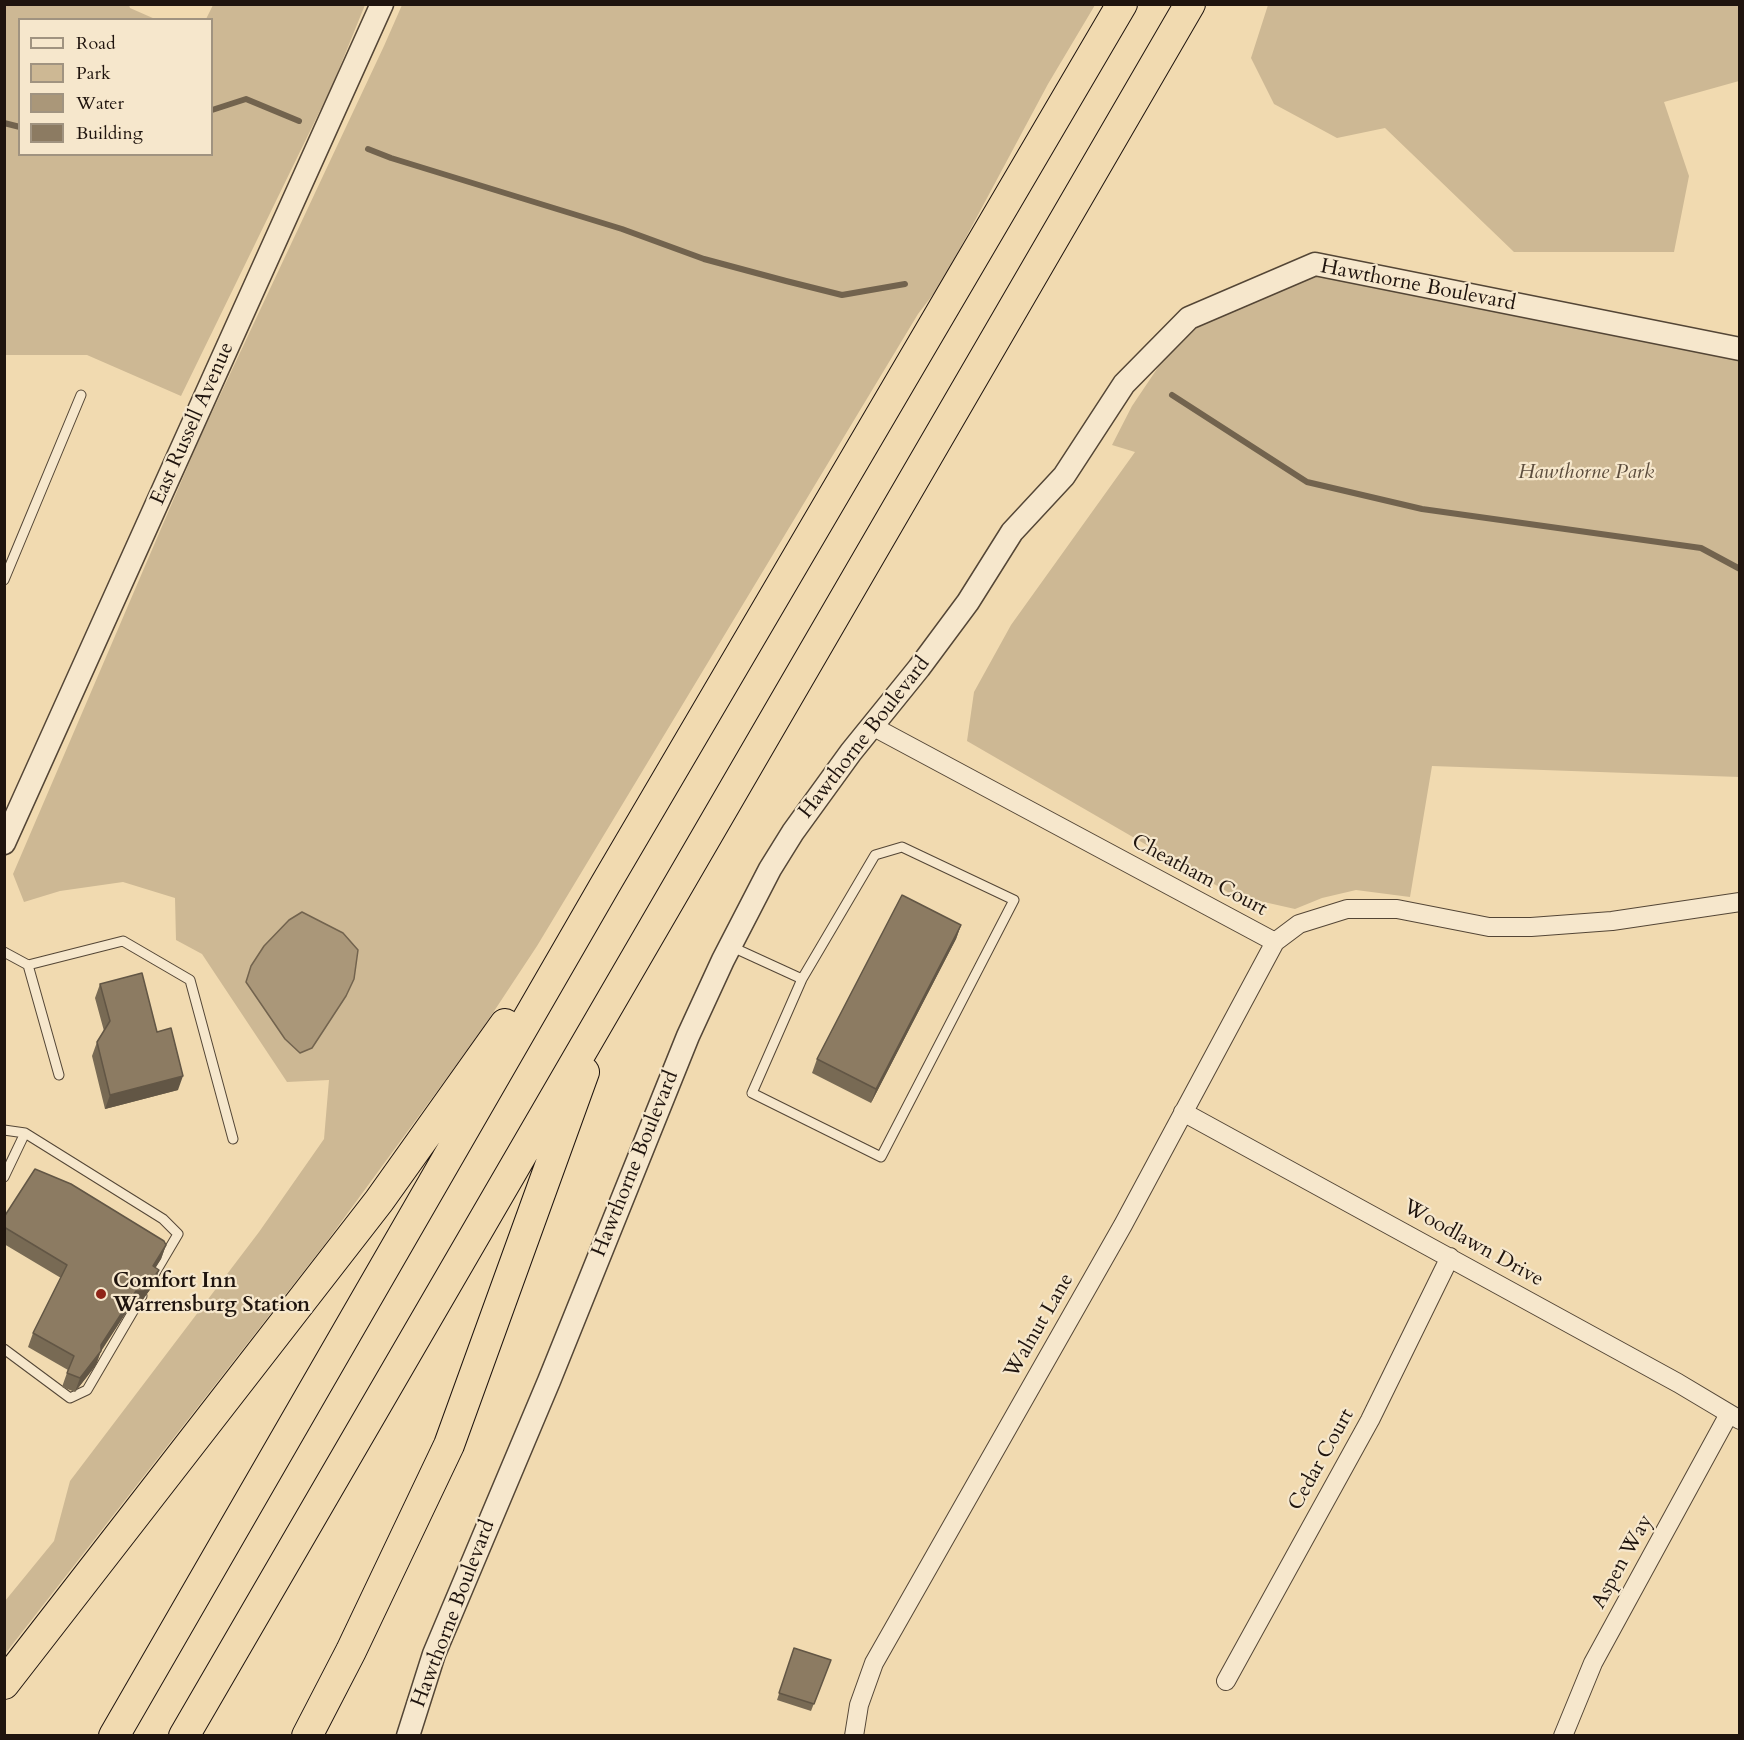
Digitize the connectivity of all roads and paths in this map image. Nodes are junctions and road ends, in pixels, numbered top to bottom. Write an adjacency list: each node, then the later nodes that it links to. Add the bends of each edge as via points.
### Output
1 (382, 4): 8 (street, East Russell Avenue)
2 (1122, 4): 9 (highway)
3 (1190, 4): 16 (highway)
4 (1740, 349): 7 (street, Hawthorne Boulevard, via 1315,264 1189,318 1124,384 1064,476 1012,532 968,602)
5 (81, 395): 6 (lane)
6 (4, 580)
7 (872, 726): 11 (street, Cheatham Court); 12 (street, Hawthorne Boulevard, via 793,832)
8 (4, 843)
9 (605, 885): 27 (highway, via 379,1201); 28 (highway)
10 (1740, 902): 11 (street, Cheatham Court, via 1612,921 1531,927 1489,927 1397,909 1347,909 1299,924)
11 (1275, 942): 18 (street, Walnut Lane)
12 (730, 946): 15 (lane); 31 (street, Hawthorne Boulevard, via 688,1036 434,1654)
13 (4, 952): 14 (lane)
14 (28, 965): 17 (lane); 21 (lane, via 123,941 190,980)
15 (802, 979): 15 (lane, via 752,1093 881,1157 1014,900 902,848 875,855)
16 (606, 1009): 29 (highway); 30 (highway, via 449,1444)
17 (59, 1075)
18 (1183, 1112): 23 (street, Woodlawn Drive); 32 (street, Walnut Lane, via 1124,1225 874,1663 859,1704)
19 (4, 1130): 20 (lane)
20 (25, 1133): 22 (lane); 24 (lane, via 163,1219 178,1234 87,1390 70,1398)
21 (233, 1139)
22 (4, 1177)
23 (1450, 1257): 25 (street, Woodlawn Drive); 26 (street, Cedar Court, via 1370,1420)
24 (4, 1349)
25 (1734, 1417): 33 (street, Aspen Way, via 1593,1663)
26 (1226, 1681)
27 (4, 1684)
28 (114, 1736)
29 (184, 1736)
30 (307, 1736)
31 (408, 1736)
32 (854, 1736)
33 (1563, 1736)

